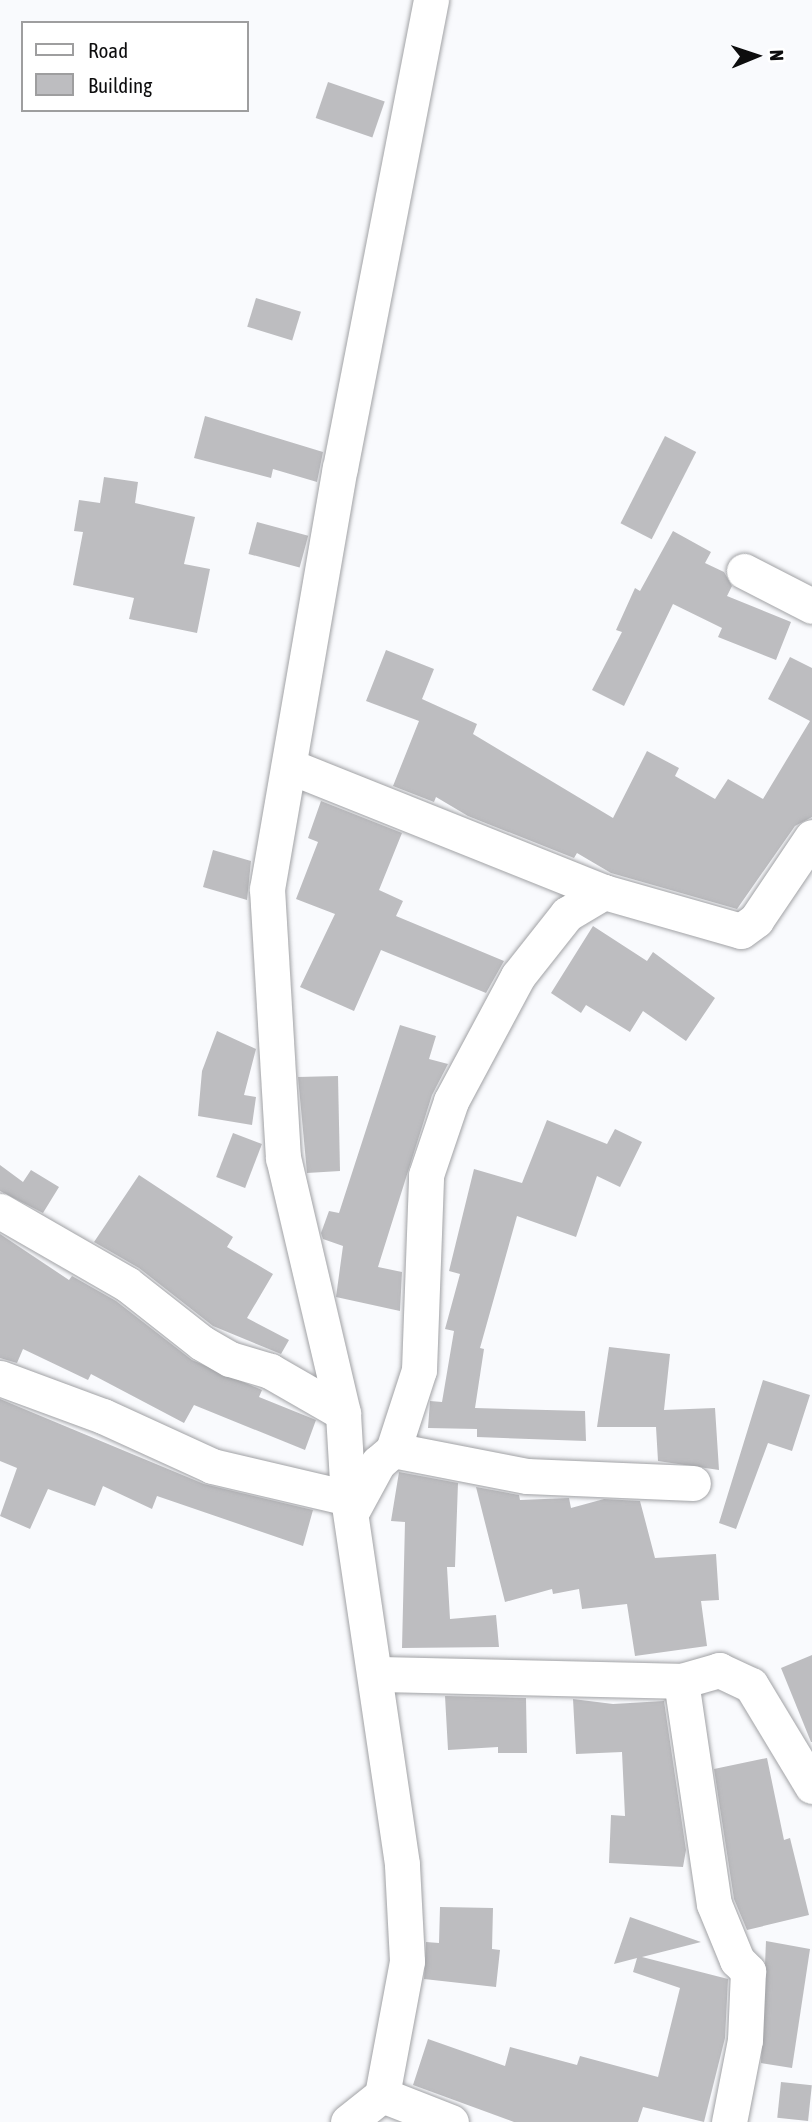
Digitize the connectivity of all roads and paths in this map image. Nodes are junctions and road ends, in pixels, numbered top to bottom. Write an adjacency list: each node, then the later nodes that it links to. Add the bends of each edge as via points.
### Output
1 (432, 0): 4 (street, via 340,468)
2 (744, 572): 3 (street)
3 (812, 606)
4 (289, 766): 6 (street); 9 (street, via 267,889 283,1158)
5 (812, 838): 6 (street, via 756,920 741,931)
6 (604, 892): 10 (street, via 567,914 518,976 451,1101 426,1175 419,1370)
7 (0, 1211): 9 (street, via 127,1284 202,1343 270,1371)
8 (0, 1378): 12 (street, via 103,1416 212,1466)
9 (343, 1413): 12 (street)
10 (394, 1450): 11 (street, via 527,1476); 12 (street, via 378,1463)
11 (693, 1483)
12 (350, 1505): 13 (street)
13 (376, 1674): 14 (street); 16 (street, via 402,1864 407,1961)
14 (681, 1681): 15 (street, via 719,1670 751,1685); 19 (street, via 714,1904 737,1960 748,1972 745,2040)
15 (812, 1786)
16 (382, 2095): 17 (street); 18 (street)
17 (348, 2122)
18 (451, 2122)
19 (729, 2122)

